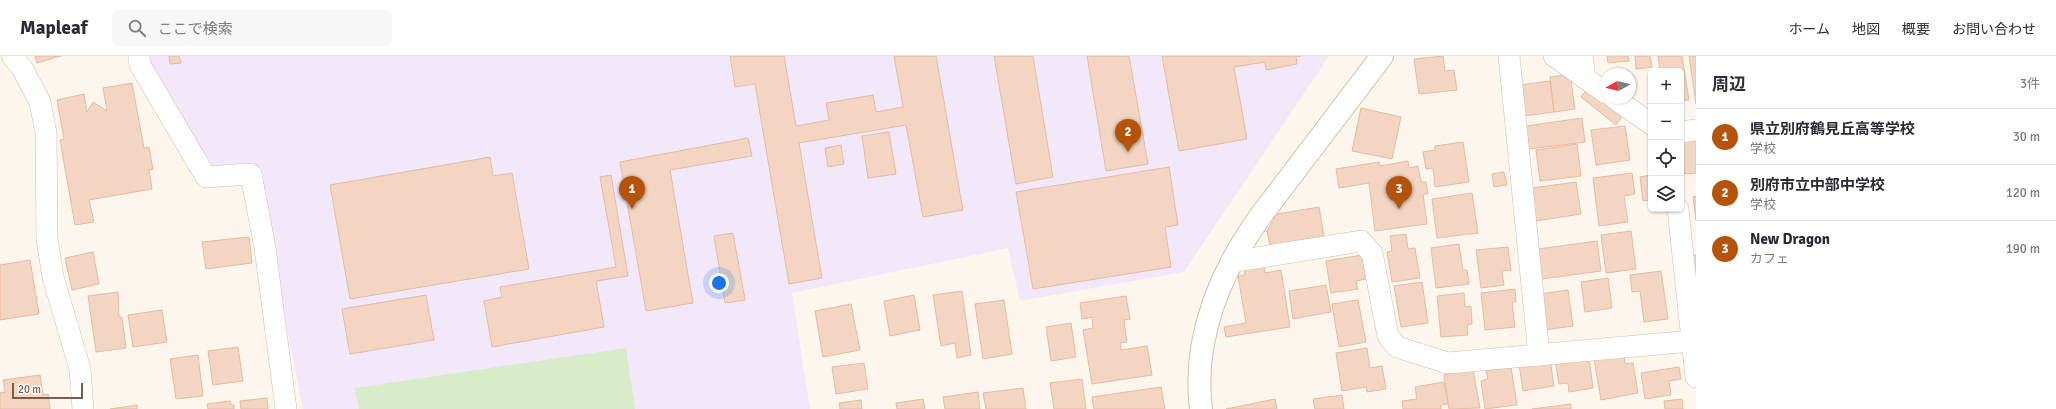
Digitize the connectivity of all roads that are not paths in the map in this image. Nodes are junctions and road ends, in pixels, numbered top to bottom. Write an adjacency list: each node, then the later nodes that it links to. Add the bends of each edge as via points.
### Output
1 (12, 56): 18 (street, via 22,68 40,102 46,133 47,239 54,277 80,369)
2 (139, 56): 19 (street, via 140,65 206,177 251,174 265,248)
3 (1382, 56): 14 (street, via 1262,214)
4 (1509, 56): 16 (street)
5 (1554, 56): 7 (street)
6 (1582, 56): 7 (street)
7 (1585, 78): 8 (street)
8 (1600, 89)
9 (1623, 104): 10 (street)
10 (1648, 122)
11 (1696, 130): 12 (street)
12 (1684, 132)
13 (1678, 212): 15 (street)
14 (1231, 262): 16 (street, via 1361,241 1372,253 1388,336 1397,347 1448,363); 20 (street, via 1208,321 1201,365)
15 (1692, 341): 16 (street); 17 (street)
16 (1539, 355)
17 (1696, 377)
18 (84, 409)
19 (286, 409)
20 (1201, 409)

